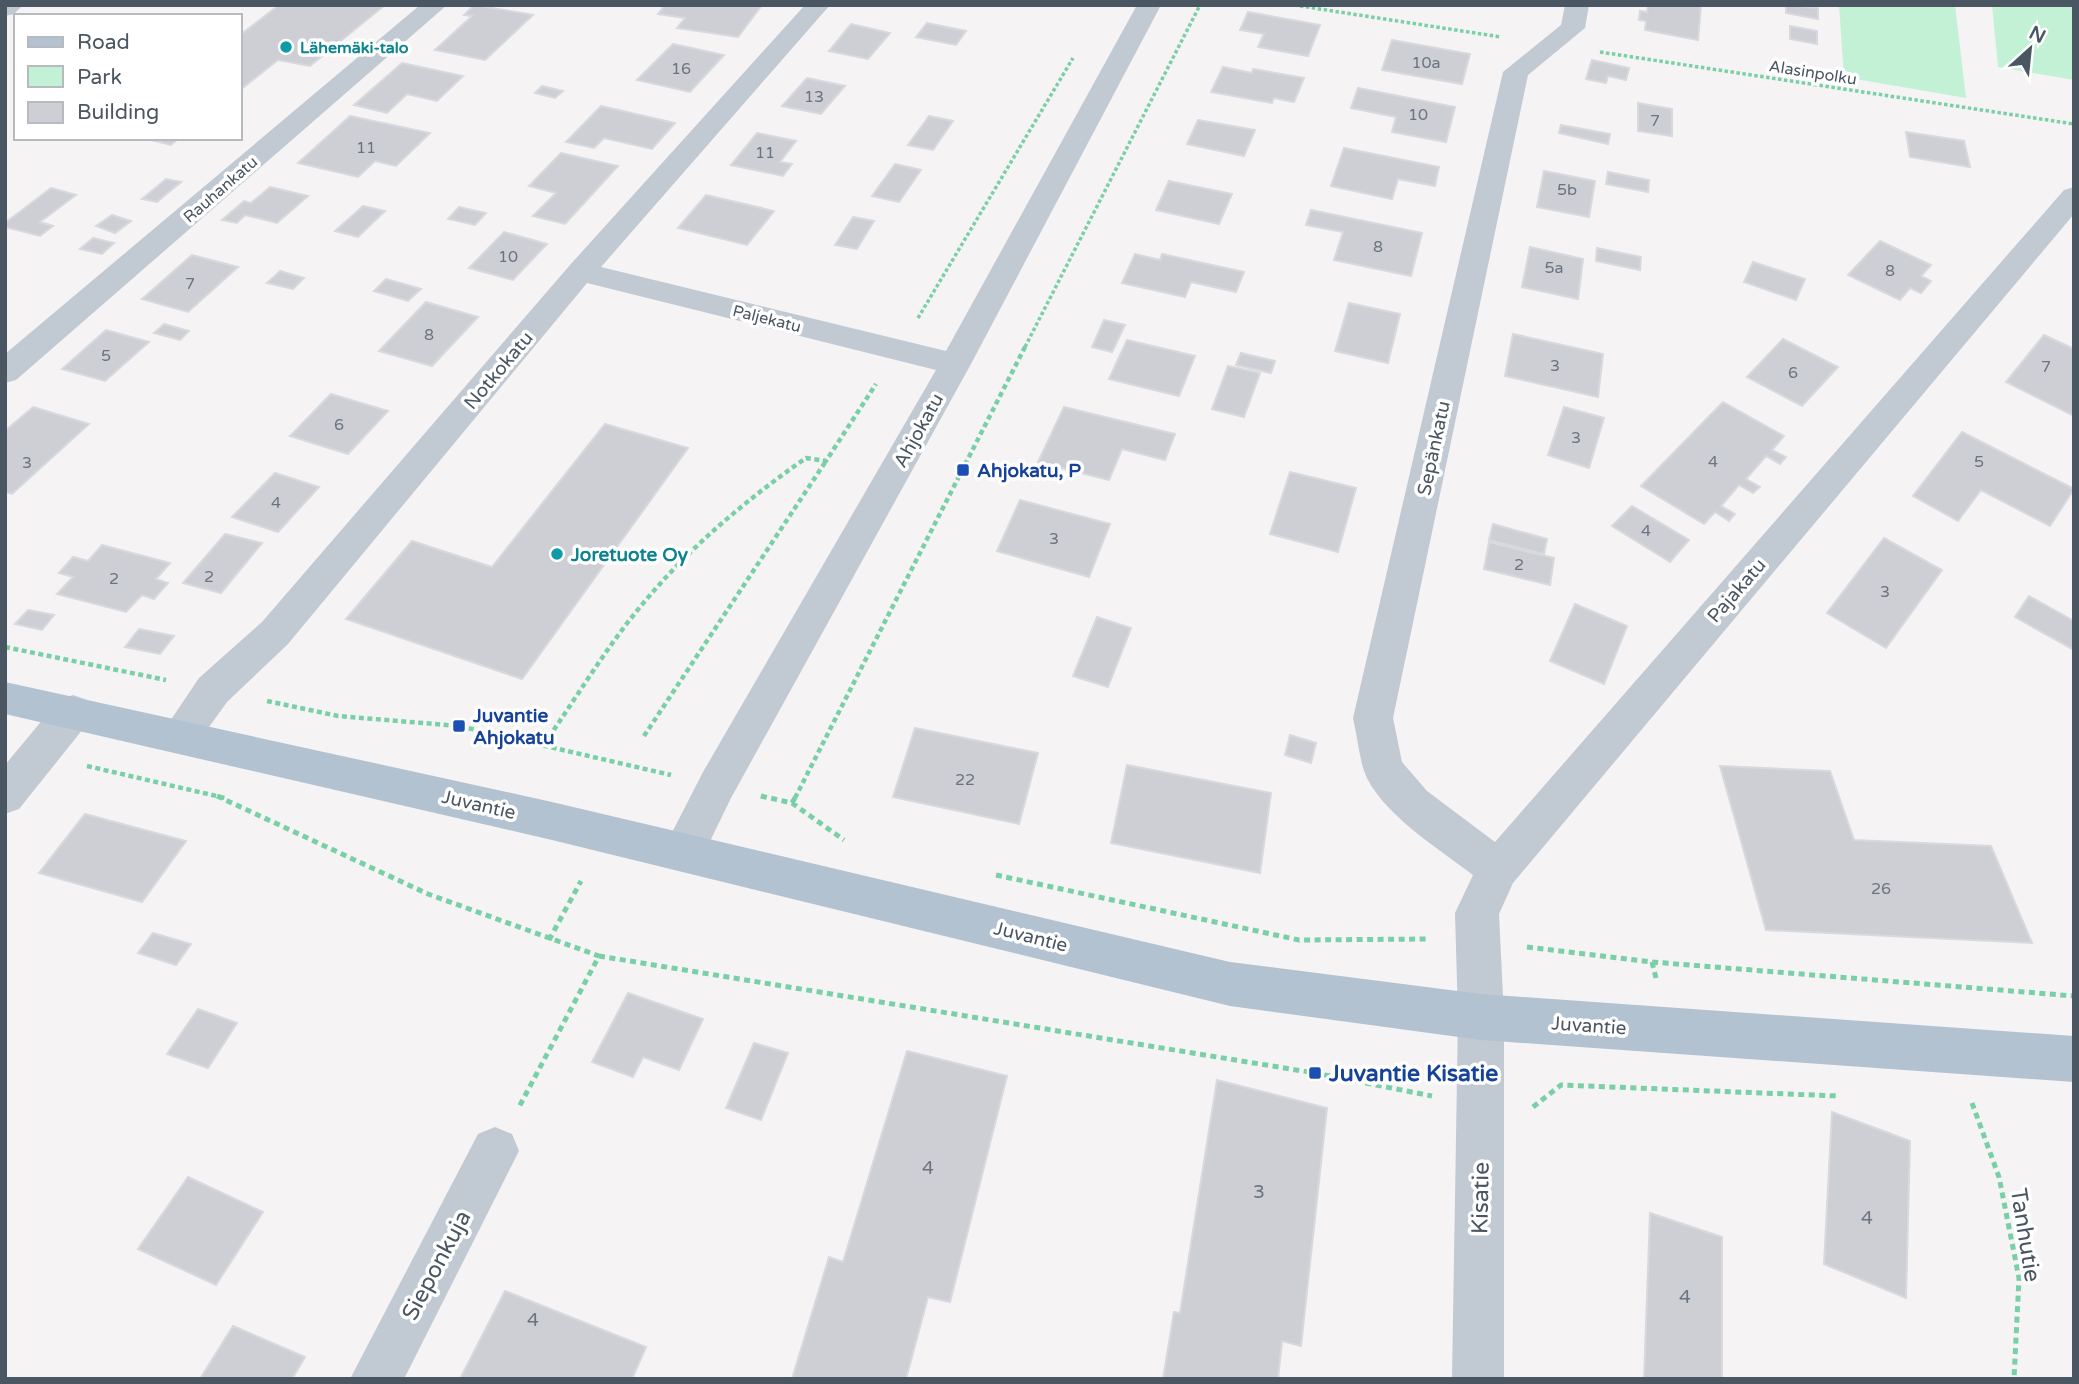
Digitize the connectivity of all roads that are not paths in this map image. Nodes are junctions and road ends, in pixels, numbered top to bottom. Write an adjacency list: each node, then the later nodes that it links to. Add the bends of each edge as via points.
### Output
1 (11, 5): 6 (street)
2 (435, 5): 10 (street, Rauhankatu)
3 (818, 5): 8 (street, Notkokatu)
4 (1149, 5): 9 (street, Ahjokatu)
5 (1577, 5): 16 (street, Sepänkatu, via 1573,27 1516,72 1373,719 1384,770 1413,804)
6 (5, 9)
7 (2074, 196): 16 (street, Pajakatu)
8 (580, 272): 9 (street, Paljekatu); 13 (street, Notkokatu, via 275,633 213,690)
9 (955, 365): 15 (street, Ahjokatu)
10 (5, 372)
11 (5, 698): 12 (main road, Juvantie)
12 (73, 712): 13 (main road, Juvantie); 14 (street)
13 (180, 736): 15 (main road, Juvantie)
14 (5, 796)
15 (683, 852): 17 (main road, Juvantie, via 1230,984)
16 (1498, 869): 17 (street, Pajakatu, via 1478,913)
17 (1481, 1017): 18 (main road, Juvantie); 21 (street, Kisatie)
18 (2074, 1059)
19 (495, 1151): 20 (street, Sieponkuja)
20 (376, 1379)
21 (1478, 1379)

